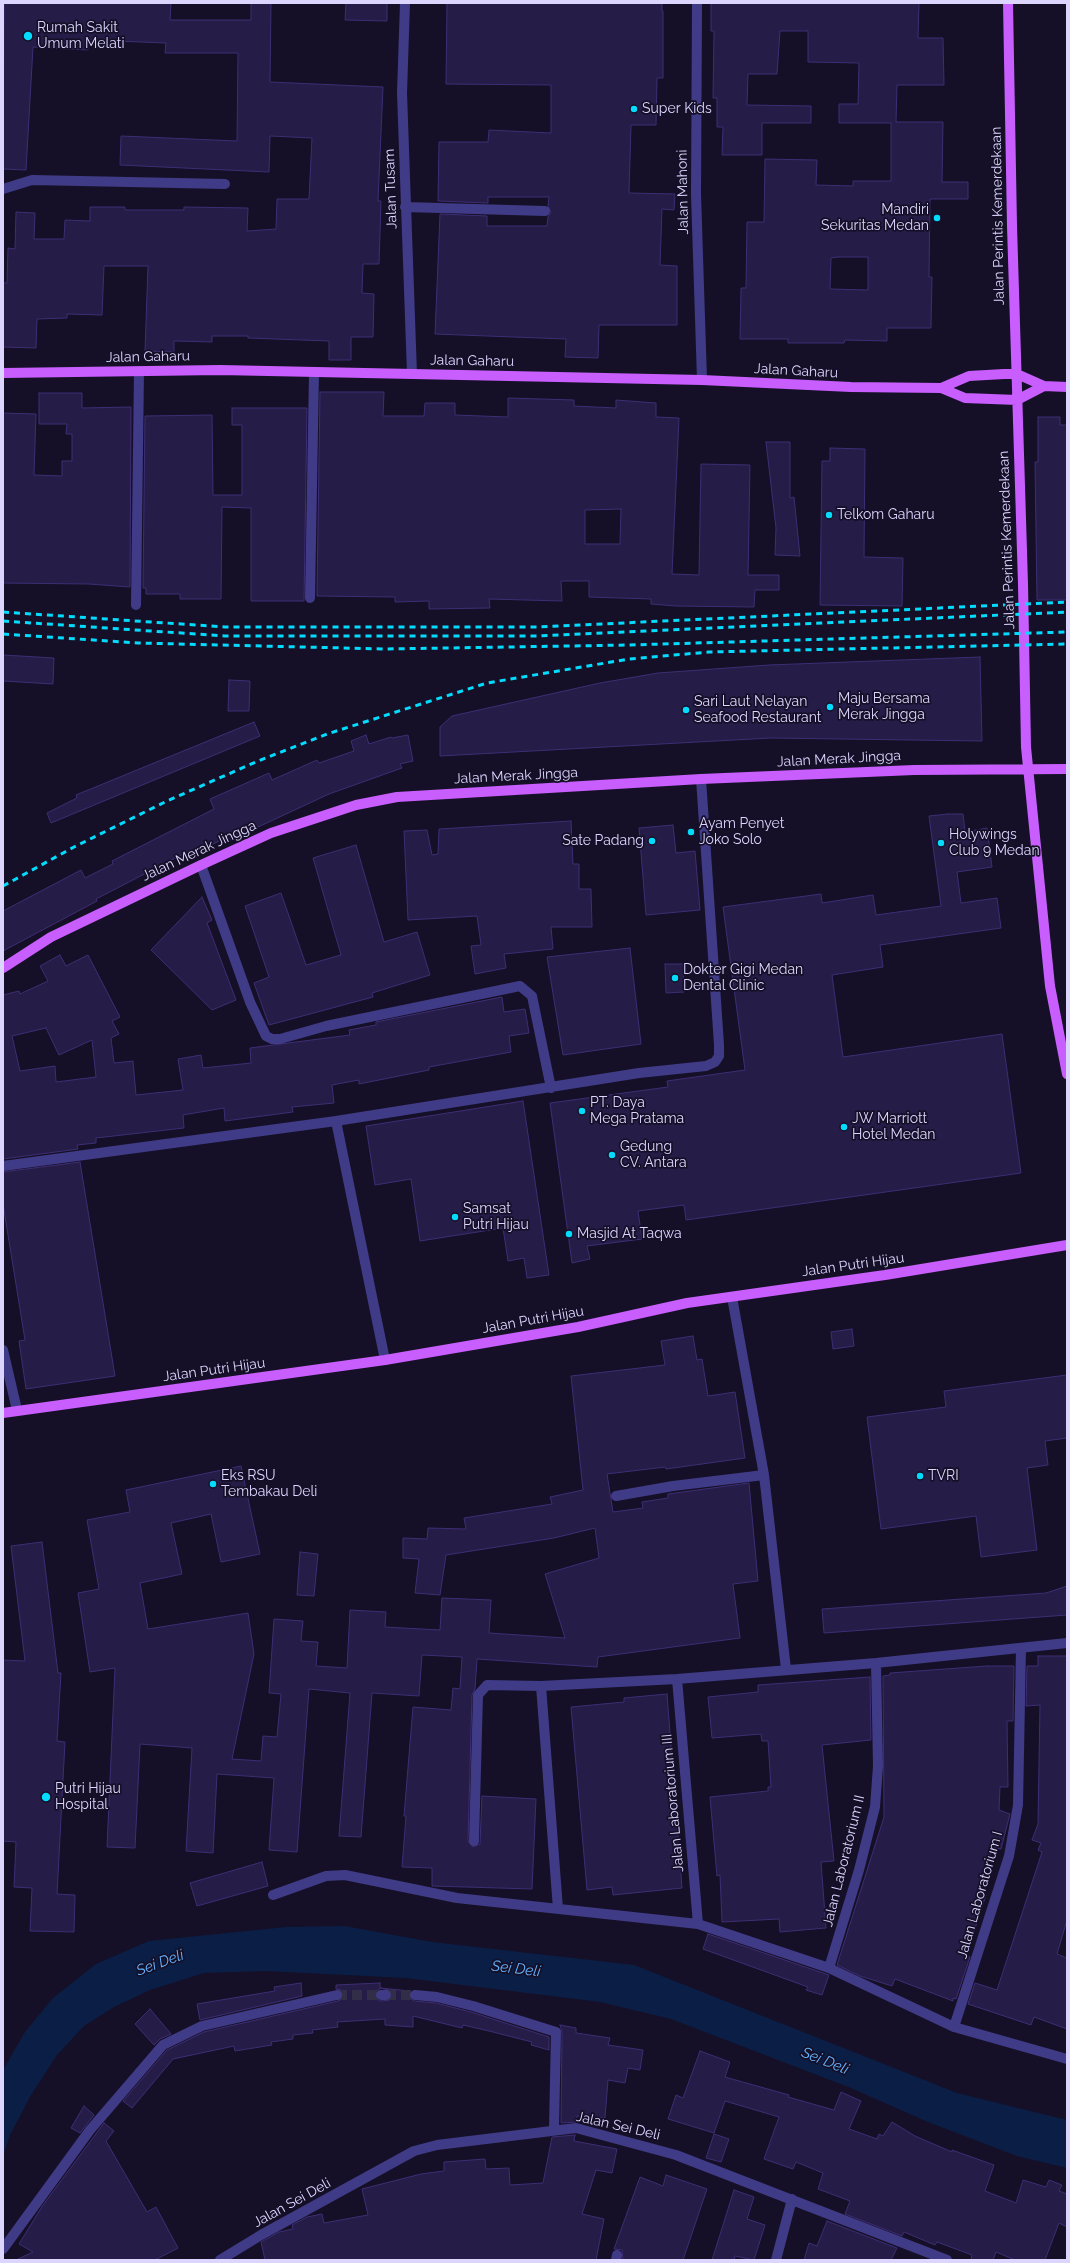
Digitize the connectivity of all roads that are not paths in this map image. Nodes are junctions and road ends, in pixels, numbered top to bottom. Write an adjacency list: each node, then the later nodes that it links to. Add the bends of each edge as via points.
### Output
1 (405, 3): 6 (street, Jalan Tusam, via 402,93)
2 (696, 3): 13 (street, Jalan Mahoni, via 696,194)
3 (1008, 3): 12 (main road, Jalan Perintis Kemerdekaan)
4 (225, 184): 5 (street, via 32,180)
5 (3, 189)
6 (405, 206): 7 (street); 11 (street, Jalan Tusam)
7 (545, 211)
8 (139, 371): 9 (main road, Jalan Gaharu); 10 (main road, Jalan Gaharu); 19 (street)
9 (3, 373)
10 (314, 373): 11 (main road, Jalan Gaharu); 18 (street)
11 (412, 374): 13 (main road, Jalan Gaharu)
12 (1017, 374): 14 (main road, Jalan Gaharu); 16 (main road, Jalan Gaharu, via 969,376); 17 (main road, Jalan Perintis Kemerdekaan)
13 (702, 380): 16 (main road, Jalan Gaharu, via 851,387)
14 (1044, 386): 15 (main road, Jalan Gaharu); 17 (main road, Jalan Gaharu)
15 (1067, 386)
16 (941, 388): 17 (main road, Jalan Gaharu, via 965,398)
17 (1017, 400): 20 (main road, Jalan Perintis Kemerdekaan)
18 (310, 598)
19 (136, 605)
20 (1028, 770): 21 (main road, Jalan Merak Jingga); 22 (main road, Jalan Merak Jingga, via 914,770); 25 (main road, Jalan Perintis Kemerdekaan, via 1050,986)
21 (1067, 770)
22 (701, 779): 23 (main road, Jalan Merak Jingga, via 397,797 356,805 271,833); 26 (street, via 719,1056 715,1062 706,1066 639,1073)
23 (201, 865): 24 (main road, Jalan Merak Jingga, via 51,937); 26 (street, via 250,1002 266,1036 280,1039 326,1026 520,986 532,996)
24 (3, 968)
25 (1067, 1074)
26 (551, 1088): 27 (street)
27 (336, 1121): 28 (street); 32 (street)
28 (3, 1166)
29 (1067, 1245): 30 (main road, Jalan Putri Hijau)
30 (732, 1297): 32 (main road, Jalan Putri Hijau, via 688,1303 578,1327); 35 (street)
31 (3, 1350): 33 (street)
32 (385, 1360): 33 (main road, Jalan Putri Hijau)
33 (17, 1410): 34 (main road, Jalan Putri Hijau)
34 (3, 1413)
35 (764, 1475): 36 (street); 40 (street)
36 (616, 1496)
37 (1067, 1644): 38 (street)
38 (1021, 1648): 39 (street); 50 (street, Jalan Laboratorium I, via 1018,1806 1009,1856)
39 (876, 1663): 40 (street); 47 (street, Jalan Laboratorium II, via 878,1766 874,1807 859,1870)
40 (786, 1669): 41 (street)
41 (676, 1679): 42 (street); 46 (street, Jalan Laboratorium III)
42 (541, 1686): 43 (street, via 487,1685 478,1695); 45 (street)
43 (474, 1841)
44 (273, 1895): 45 (street, via 326,1876 345,1875 457,1898)
45 (558, 1909): 46 (street)
46 (698, 1924): 47 (street)
47 (829, 1968): 50 (street)
48 (337, 1995): 54 (street, via 202,2026 163,2045 90,2130)
49 (415, 1995): 52 (street, via 437,1997 473,2006 556,2032)
50 (954, 2027): 51 (street)
51 (1067, 2059)
52 (554, 2129): 53 (street, Jalan Sei Deli, via 576,2128 676,2155); 55 (street, Jalan Sei Deli, via 437,2145 414,2151)
53 (792, 2199): 56 (street); 57 (street, Jalan Sei Deli)
54 (3, 2249)
55 (220, 2260)
56 (776, 2260)
57 (947, 2260)

